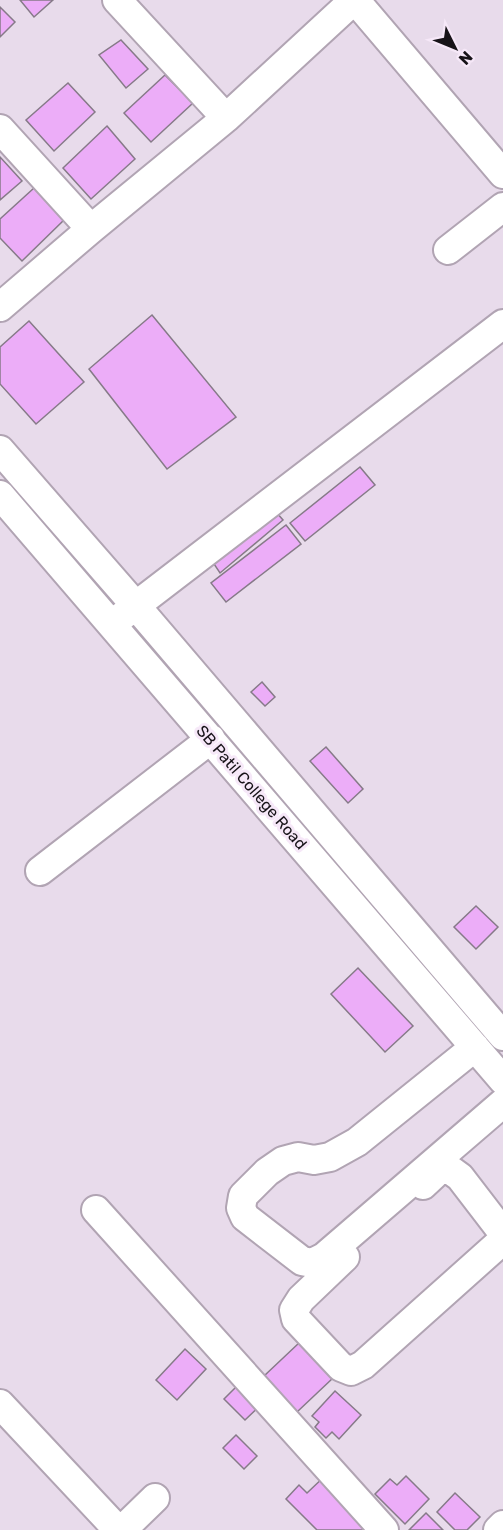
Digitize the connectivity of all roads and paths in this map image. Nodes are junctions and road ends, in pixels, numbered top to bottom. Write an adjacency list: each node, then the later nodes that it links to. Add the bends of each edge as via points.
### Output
1 (117, 0): 3 (street)
2 (354, 0): 3 (street); 5 (street)
3 (226, 118): 7 (street)
4 (0, 129): 7 (street)
5 (503, 174)
6 (503, 207): 8 (street)
7 (91, 229): 9 (street)
8 (448, 250)
9 (0, 307)
10 (503, 324): 13 (street)
11 (0, 450): 13 (street, SB Patil College Road)
12 (0, 495): 14 (street, SB Patil College Road)
13 (136, 606): 14 (street); 17 (street, SB Patil College Road)
14 (111, 625): 15 (street, SB Patil College Road)
15 (211, 740): 16 (street); 18 (street, SB Patil College Road)
16 (40, 871)
17 (503, 1036)
18 (474, 1047): 19 (street, SB Patil College Road); 20 (street, via 357,1142 330,1157 298,1157 267,1172 243,1196 241,1208 245,1217 302,1261 312,1263 324,1257)
19 (503, 1080)
20 (503, 1104)
21 (96, 1210): 28 (street)
22 (503, 1233): 23 (street, via 460,1176 449,1169 438,1171 300,1299 294,1310 296,1319 341,1367 351,1371 363,1365)
23 (503, 1240)
24 (0, 1404): 27 (street)
25 (155, 1498): 27 (street)
26 (503, 1525): 29 (street)
27 (120, 1530)
28 (384, 1530)
29 (498, 1530)

